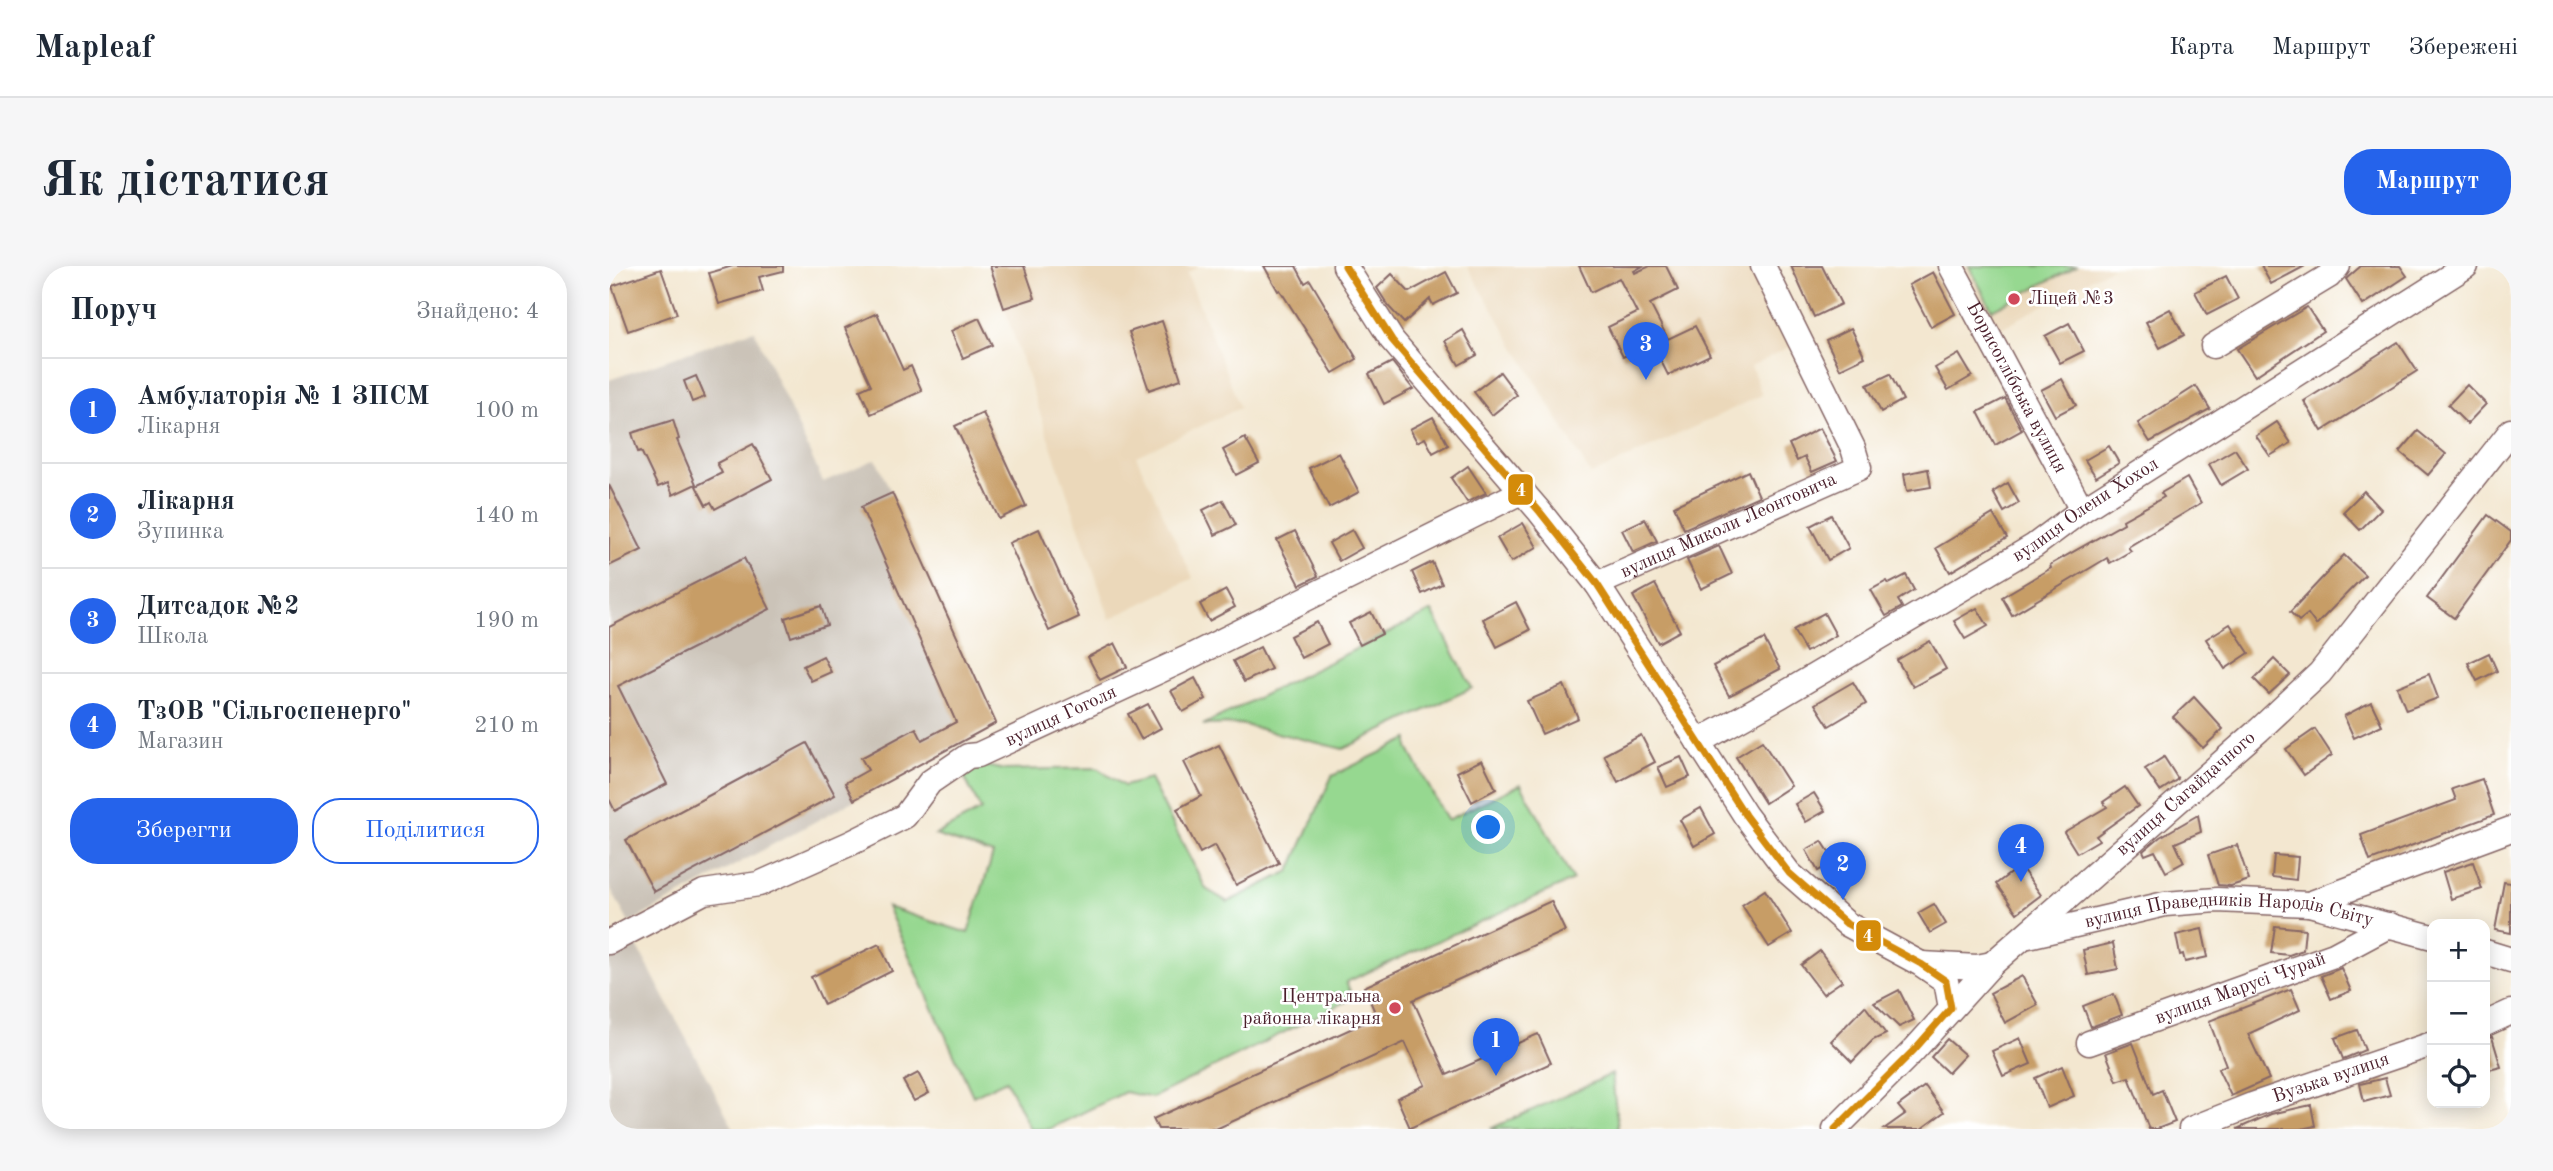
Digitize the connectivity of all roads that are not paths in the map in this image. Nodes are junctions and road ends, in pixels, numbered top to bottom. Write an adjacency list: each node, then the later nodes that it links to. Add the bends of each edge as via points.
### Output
1 (1345, 266): 9 (street, via 1392,340)
2 (1763, 266): 11 (street, вулиця Миколи Леонтовича, via 1859,468)
3 (1951, 266): 10 (street, Борисоглібська вулиця)
4 (2339, 266): 7 (street)
5 (2466, 266): 6 (street, вулиця Олени Хохол)
6 (2438, 274): 10 (street, вулиця Олени Хохол)
7 (2213, 346)
8 (2511, 431): 17 (street, вулиця Сагайдачного, via 2320,673)
9 (1523, 491): 11 (street); 18 (street, вулиця Гоголя, via 1185,659 968,756 930,782 905,816 851,843 759,884 704,892)
10 (2082, 510): 12 (street, вулиця Олени Хохол, via 2024,552)
11 (1597, 584): 12 (street)
12 (1698, 742): 21 (street, via 1789,873 1847,924)
13 (2511, 829): 14 (street)
14 (2309, 904): 15 (street, вулиця Праведників Народів Світу); 17 (street, вулиця Праведників Народів Світу, via 2217,900 2165,904)
15 (2390, 925): 16 (street, вулиця Праведників Народів Світу); 26 (street, вулиця Марусі Чурай, via 2334,955)
16 (2427, 936)
17 (2024, 937): 22 (street, вулиця Сагайдачного)
18 (609, 942)
19 (2490, 954): 20 (street)
20 (2511, 960)
21 (1921, 964): 22 (street); 23 (street, via 1946,981)
22 (1992, 964): 23 (street, вулиця Сагайдачного)
23 (1951, 1008): 28 (street, вулиця Сагайдачного)
24 (2511, 1012): 25 (street)
25 (2490, 1022)
26 (2089, 1043)
27 (2429, 1045): 29 (street, Вузька вулиця)
28 (1835, 1129)
29 (2191, 1129)

